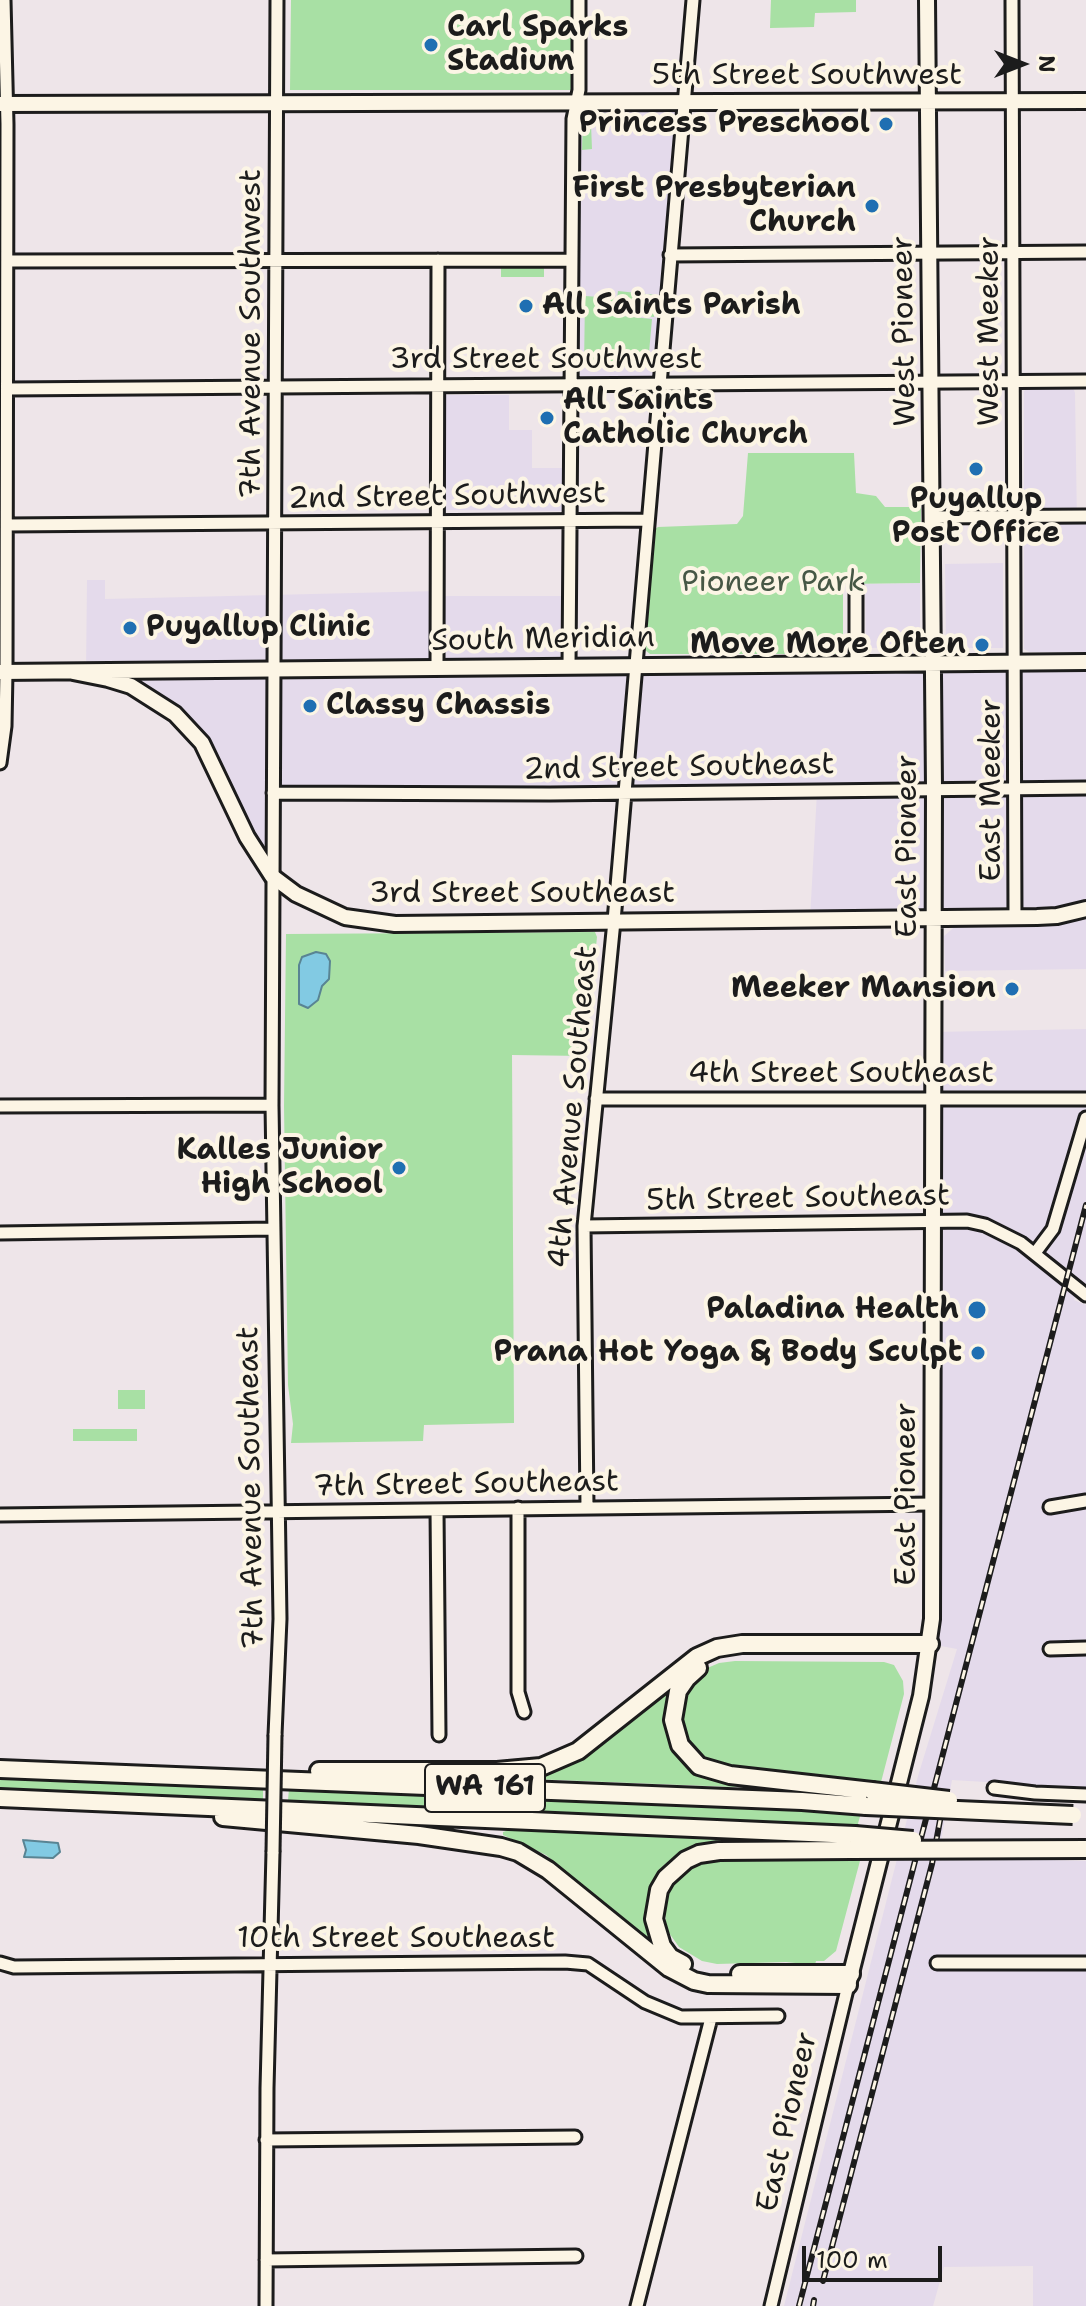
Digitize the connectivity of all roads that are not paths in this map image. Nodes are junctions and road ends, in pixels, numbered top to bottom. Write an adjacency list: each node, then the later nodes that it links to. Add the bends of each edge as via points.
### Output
1 (4, 0): 13 (street)
2 (277, 0): 12 (street, 7th Avenue Southwest)
3 (579, 0): 7 (street)
4 (693, 0): 8 (street, 4th Avenue Southeast)
5 (927, 0): 10 (main road, West Pioneer)
6 (1012, 0): 11 (street, West Meeker)
7 (577, 101): 8 (main road, 5th Street Southwest); 12 (main road, 5th Street Southwest); 20 (street)
8 (684, 101): 10 (main road, 5th Street Southwest); 17 (street, 4th Avenue Southeast)
9 (1086, 101): 11 (main road, 5th Street Southwest)
10 (928, 102): 11 (main road, 5th Street Southwest); 15 (main road, West Pioneer)
11 (1012, 102): 16 (street, West Meeker)
12 (278, 103): 13 (main road, 5th Street Southwest); 18 (street, 7th Avenue Southwest)
13 (3, 104): 21 (street)
14 (1086, 252): 16 (street)
15 (930, 253): 16 (street); 17 (street); 24 (main road, West Pioneer)
16 (1013, 253): 22 (street, West Meeker)
17 (670, 255): 25 (street, 4th Avenue Southeast)
18 (275, 260): 19 (street); 21 (street); 28 (street, 7th Avenue Southwest)
19 (438, 260): 20 (street); 27 (street)
20 (572, 260): 26 (street)
21 (7, 261): 29 (street)
22 (1014, 381): 23 (street, 3rd Street Southwest); 24 (street, 3rd Street Southwest); 30 (street, West Meeker)
23 (1086, 381)
24 (931, 382): 25 (street, 3rd Street Southwest); 32 (main road, West Pioneer)
25 (659, 383): 26 (street, 3rd Street Southwest); 34 (street, 4th Avenue Southeast)
26 (571, 384): 27 (street, 3rd Street Southwest); 33 (street)
27 (437, 385): 28 (street, 3rd Street Southwest); 35 (street)
28 (275, 386): 29 (street, 3rd Street Southwest); 36 (street, 7th Avenue Southwest)
29 (7, 389): 37 (street)
30 (1016, 516): 31 (street); 32 (street); 39 (street, West Meeker)
31 (1086, 516)
32 (932, 517): 42 (main road, West Pioneer)
33 (571, 520): 34 (street, 2nd Street Southwest); 35 (street, 2nd Street Southwest); 44 (street)
34 (647, 520): 43 (street, 4th Avenue Southeast)
35 (437, 522): 36 (street, 2nd Street Southwest); 45 (street)
36 (275, 523): 37 (street, 2nd Street Southwest); 46 (street, 7th Avenue Southwest)
37 (7, 525): 47 (street)
38 (856, 586): 41 (street)
39 (1016, 662): 40 (main road, South Meridian); 42 (main road, South Meridian); 51 (street, East Meeker)
40 (1086, 662)
41 (856, 663): 42 (main road, South Meridian); 43 (main road, South Meridian)
42 (933, 663): 52 (main road, East Pioneer)
43 (634, 665): 44 (main road, South Meridian); 54 (street, 4th Avenue Southeast)
44 (569, 666): 45 (main road, South Meridian)
45 (437, 667): 46 (main road, South Meridian)
46 (273, 669): 48 (main road, South Meridian); 53 (street, 7th Avenue Southeast)
47 (3, 672): 48 (main road, South Meridian); 49 (street)
48 (73, 672): 55 (main road, 3rd Street Southeast, via 131,686 185,723 202,743)
49 (0, 763)
50 (1086, 788): 51 (street, 2nd Street Southeast)
51 (1016, 789): 52 (street, 2nd Street Southeast); 57 (street, East Meeker)
52 (934, 790): 54 (street, 2nd Street Southeast); 58 (main road, East Pioneer)
53 (273, 793): 54 (street, 2nd Street Southeast); 55 (street, 7th Avenue Southeast)
54 (623, 793): 59 (street, 4th Avenue Southeast)
55 (272, 876): 59 (main road, 3rd Street Southeast, via 323,909 356,919 395,924); 63 (street, 7th Avenue Southeast)
56 (1086, 909): 57 (main road, 3rd Street Southeast)
57 (1015, 917): 58 (main road, 3rd Street Southeast)
58 (934, 918): 59 (main road, 3rd Street Southeast); 60 (main road, East Pioneer)
59 (614, 921): 61 (street, 4th Avenue Southeast)
60 (934, 1097): 61 (street, 4th Street Southeast); 62 (street, 4th Street Southeast); 66 (main road, East Pioneer)
61 (596, 1099): 67 (street, 4th Avenue Southeast)
62 (1086, 1099)
63 (272, 1105): 64 (street); 68 (street, 7th Avenue Southeast)
64 (0, 1106)
65 (1086, 1118): 70 (street, via 1053,1229)
66 (934, 1220): 67 (street, 5th Street Southeast); 70 (street, 5th Street Southeast, via 985,1225); 73 (main road, East Pioneer)
67 (584, 1226): 74 (street, 4th Avenue Southeast)
68 (273, 1229): 69 (street); 78 (street, 7th Avenue Southeast)
69 (0, 1233)
70 (1035, 1253): 71 (street, 5th Street Southeast)
71 (1086, 1295)
72 (1086, 1501): 75 (street)
73 (933, 1504): 74 (street, 7th Street Southeast); 81 (main road, East Pioneer)
74 (587, 1507): 76 (street, 7th Street Southeast)
75 (1050, 1507)
76 (518, 1508): 77 (street, 7th Street Southeast); 83 (street, via 518,1692)
77 (437, 1510): 78 (street, 7th Street Southeast); 84 (street)
78 (278, 1512): 79 (street, 7th Street Southeast); 98 (street, 7th Avenue Southeast, bridge, via 280,1619)
79 (0, 1515)
80 (1086, 1648): 82 (street)
81 (930, 1649): 86 (highway, via 742,1644 717,1648 697,1657 578,1751 541,1767); 90 (highway, via 731,1654 700,1667 678,1691 675,1732 684,1752 699,1766); 99 (main road, East Pioneer)
82 (1050, 1649)
83 (524, 1712)
84 (439, 1735)
85 (0, 1769): 86 (highway, WA 161)
86 (104, 1773): 90 (highway, WA 161, via 802,1801)
87 (994, 1788): 88 (street)
88 (1086, 1795)
89 (0, 1798): 91 (highway, WA 161)
90 (869, 1798): 92 (highway, bridge)
91 (106, 1802): 93 (highway, WA 161); 99 (highway, via 484,1842 540,1864 669,1968 694,1981)
92 (1080, 1815)
93 (853, 1842): 94 (highway, WA 161, bridge); 99 (highway, via 699,1854 666,1878 654,1919 662,1946 688,1968)
94 (1086, 1849)
95 (937, 1963): 96 (street)
96 (1086, 1963)
97 (0, 1964): 98 (street, 10th Street Southeast)
98 (269, 1964): 101 (street, 10th Street Southeast, via 588,1964 668,2013); 103 (street, 7th Avenue Southeast)
99 (849, 1980): 108 (street, East Pioneer)
100 (778, 2016): 101 (street, 10th Street Southeast)
101 (711, 2018): 107 (street)
102 (575, 2137): 103 (street)
103 (266, 2140): 105 (street, 7th Avenue Southeast)
104 (576, 2256): 105 (street)
105 (266, 2260): 106 (street, 7th Avenue Southeast)
106 (266, 2306)
107 (637, 2306)
108 (771, 2306)

